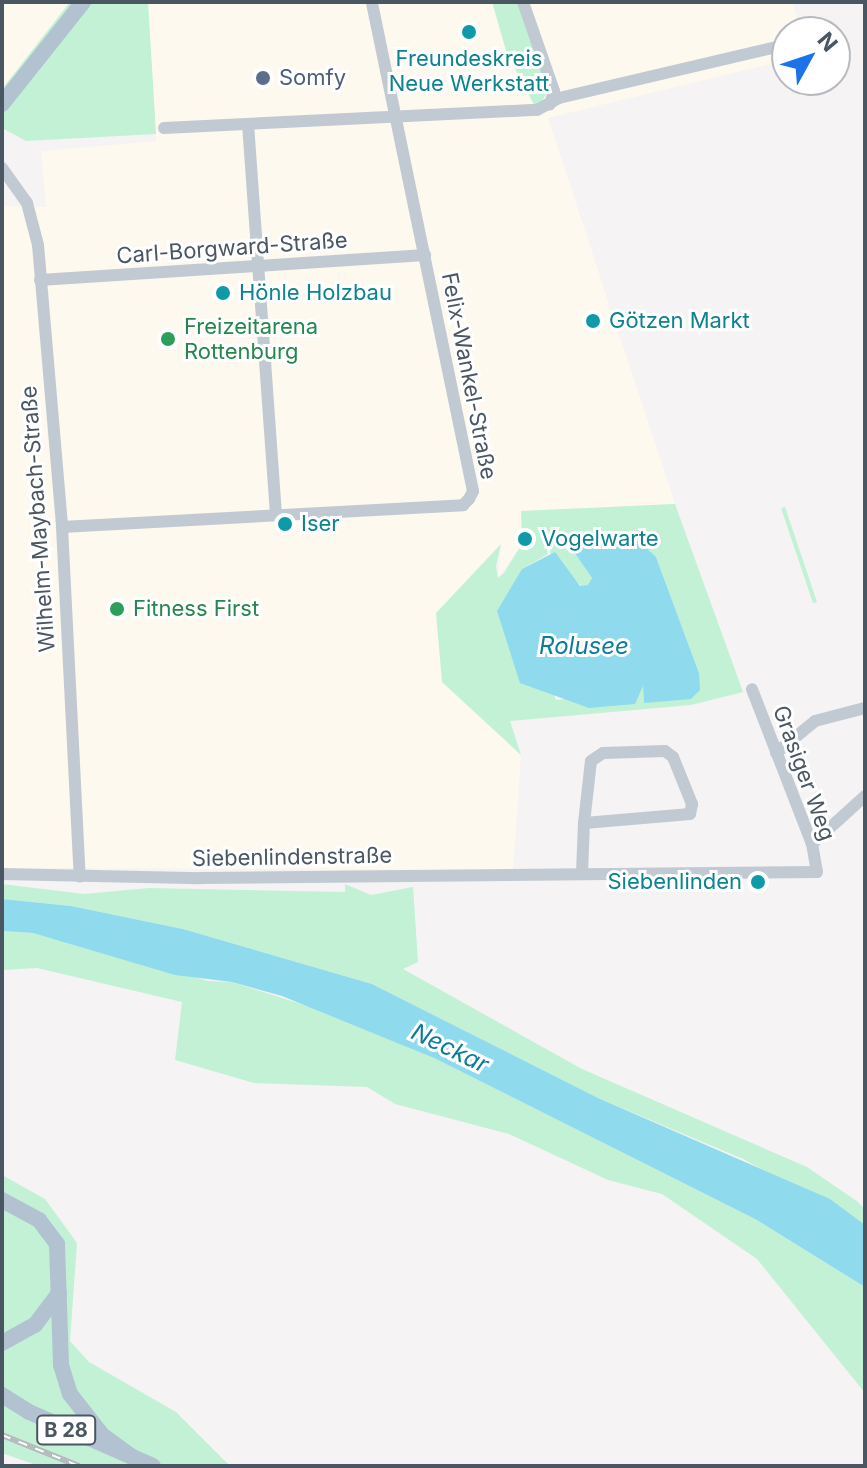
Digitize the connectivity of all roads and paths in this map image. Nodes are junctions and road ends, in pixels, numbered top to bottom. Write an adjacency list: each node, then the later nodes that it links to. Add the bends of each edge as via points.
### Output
1 (83, 2): 5 (main road)
2 (372, 2): 7 (street, Felix-Wankel-Straße)
3 (523, 2): 6 (street, via 554,91)
4 (771, 49): 6 (street)
5 (2, 104)
6 (550, 104): 7 (street, via 537,110)
7 (396, 115): 8 (street); 11 (street, Felix-Wankel-Straße)
8 (248, 124): 9 (street); 12 (street)
9 (164, 128)
10 (2, 168): 13 (street, Wilhelm-Maybach-Straße, via 32,215)
11 (425, 255): 12 (street, Carl-Borgward-Straße); 14 (street, Felix-Wankel-Straße, via 473,491 469,499 463,505)
12 (259, 266): 13 (street, Carl-Borgward-Straße); 14 (street)
13 (40, 280): 15 (street, Wilhelm-Maybach-Straße)
14 (276, 514): 15 (street, Felix-Wankel-Straße)
15 (62, 527): 25 (street, Wilhelm-Maybach-Straße)
16 (752, 689): 18 (street, Grasiger Weg)
17 (865, 708): 18 (street, via 815,721)
18 (776, 753): 21 (street, Grasiger Weg)
19 (865, 796): 21 (street)
20 (584, 823): 20 (street, via 591,761 603,753 665,751 673,757 692,804 690,814); 24 (street)
21 (812, 844): 22 (street, Grasiger Weg)
22 (817, 872): 24 (street, Siebenlindenstraße)
23 (2, 874): 25 (street, Siebenlindenstraße)
24 (582, 874): 25 (street, Siebenlindenstraße)
25 (80, 877)
26 (2, 1200): 27 (main road, via 39,1220 57,1244)
27 (60, 1292): 28 (main road, via 35,1325); 30 (main road, via 61,1365 70,1394 102,1435)
28 (2, 1343)
29 (2, 1395): 30 (main road, B 28)
30 (134, 1458): 31 (main road, B 28)
31 (153, 1466)

